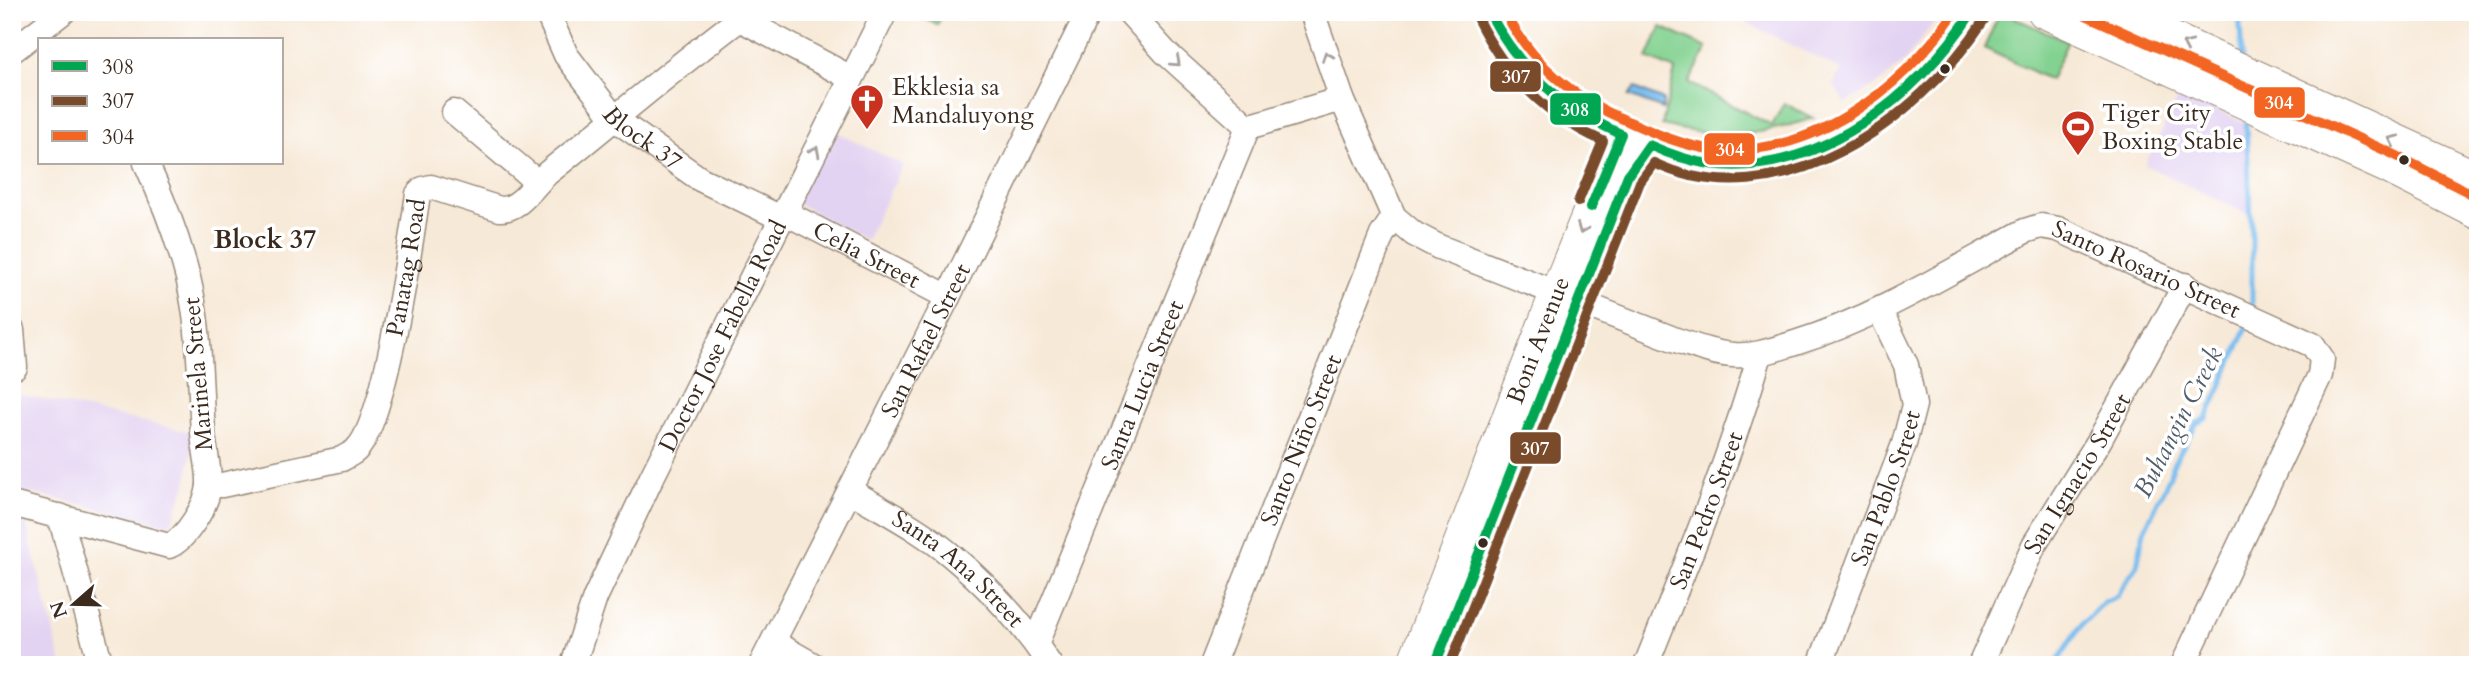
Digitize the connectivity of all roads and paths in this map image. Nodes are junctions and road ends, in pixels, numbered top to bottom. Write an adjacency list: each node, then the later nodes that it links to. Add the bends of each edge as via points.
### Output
1 (547, 12): 18 (street, Block 37, via 565,55)
2 (885, 12): 15 (street, Doctor Jose Fabella Road)
3 (1086, 12): 28 (street, San Rafael Street)
4 (1129, 12): 19 (street, one-way to 19, via 1165,52)
5 (1312, 12): 16 (street, Santo Rosario Street, one-way to 5)
6 (1489, 12): 20 (main road, via 1504,43 1541,84 1596,124)
7 (1972, 12): 20 (main road, via 1927,70 1888,106 1817,149 1756,163 1711,164 1679,158)
8 (2044, 12): 24 (main road)
9 (2115, 12): 22 (main road, one-way to 9)
10 (60, 13): 12 (street)
11 (744, 16): 15 (street); 18 (street, Panatag Road)
12 (42, 37)
13 (38, 39): 14 (street)
14 (12, 51)
15 (851, 78): 25 (street, Doctor Jose Fabella Road, one-way to 15)
16 (1342, 99): 19 (street); 26 (street, Santo Rosario Street)
17 (454, 112): 23 (street)
18 (615, 119): 23 (street, Panatag Road); 25 (street, Block 37, via 700,179)
19 (1248, 127): 39 (street, Santa Lucia Street)
20 (1635, 140): 29 (main road, Boni Avenue)
21 (146, 164): 34 (street, Marinela Street, via 185,264 198,330)
22 (2478, 178)
23 (537, 182): 34 (street, Panatag Road, via 509,209 431,187 418,194 383,384 366,435 356,450 342,458)
24 (2478, 213)
25 (783, 215): 28 (street, Celia Street); 41 (street, Doctor Jose Fabella Road, via 595,598)
26 (1394, 217): 29 (street, Santo Rosario Street, via 1439,247); 45 (street, Santo Niño Street, via 1382,235)
27 (2185, 285): 30 (street, Santo Rosario Street, via 2058,229 2041,226); 50 (street, San Ignacio Street, via 2099,441 2034,545); 51 (street, Santo Rosario Street, via 2313,345 2322,359 2320,375)
28 (948, 298): 35 (street, San Rafael Street)
29 (1567, 298): 32 (street, Santo Rosario Street, via 1707,350); 46 (main road, Boni Avenue); 47 (main road, Boni Avenue)
30 (1880, 310): 32 (street, Santo Rosario Street); 49 (street, San Pablo Street, via 1906,365 1914,405 1904,444)
31 (12, 330): 33 (street)
32 (1760, 354): 48 (street, San Pedro Street, via 1720,478)
33 (15, 367)
34 (209, 485): 37 (street, Marinela Street, via 200,512 178,542 169,545)
35 (850, 491): 38 (street, San Rafael Street); 39 (street, Santa Ana Street, via 950,554 999,600)
36 (12, 504): 37 (street)
37 (60, 516): 40 (street)
38 (773, 642): 42 (street, San Rafael Street); 43 (street)
39 (1036, 644): 44 (street, Santa Ana Street)
40 (101, 665)
41 (573, 665)
42 (761, 665)
43 (813, 665)
44 (1050, 665)
45 (1212, 665)
46 (1413, 665)
47 (1435, 665)
48 (1646, 665)
49 (1820, 665)
50 (1980, 665)
51 (2183, 665)

